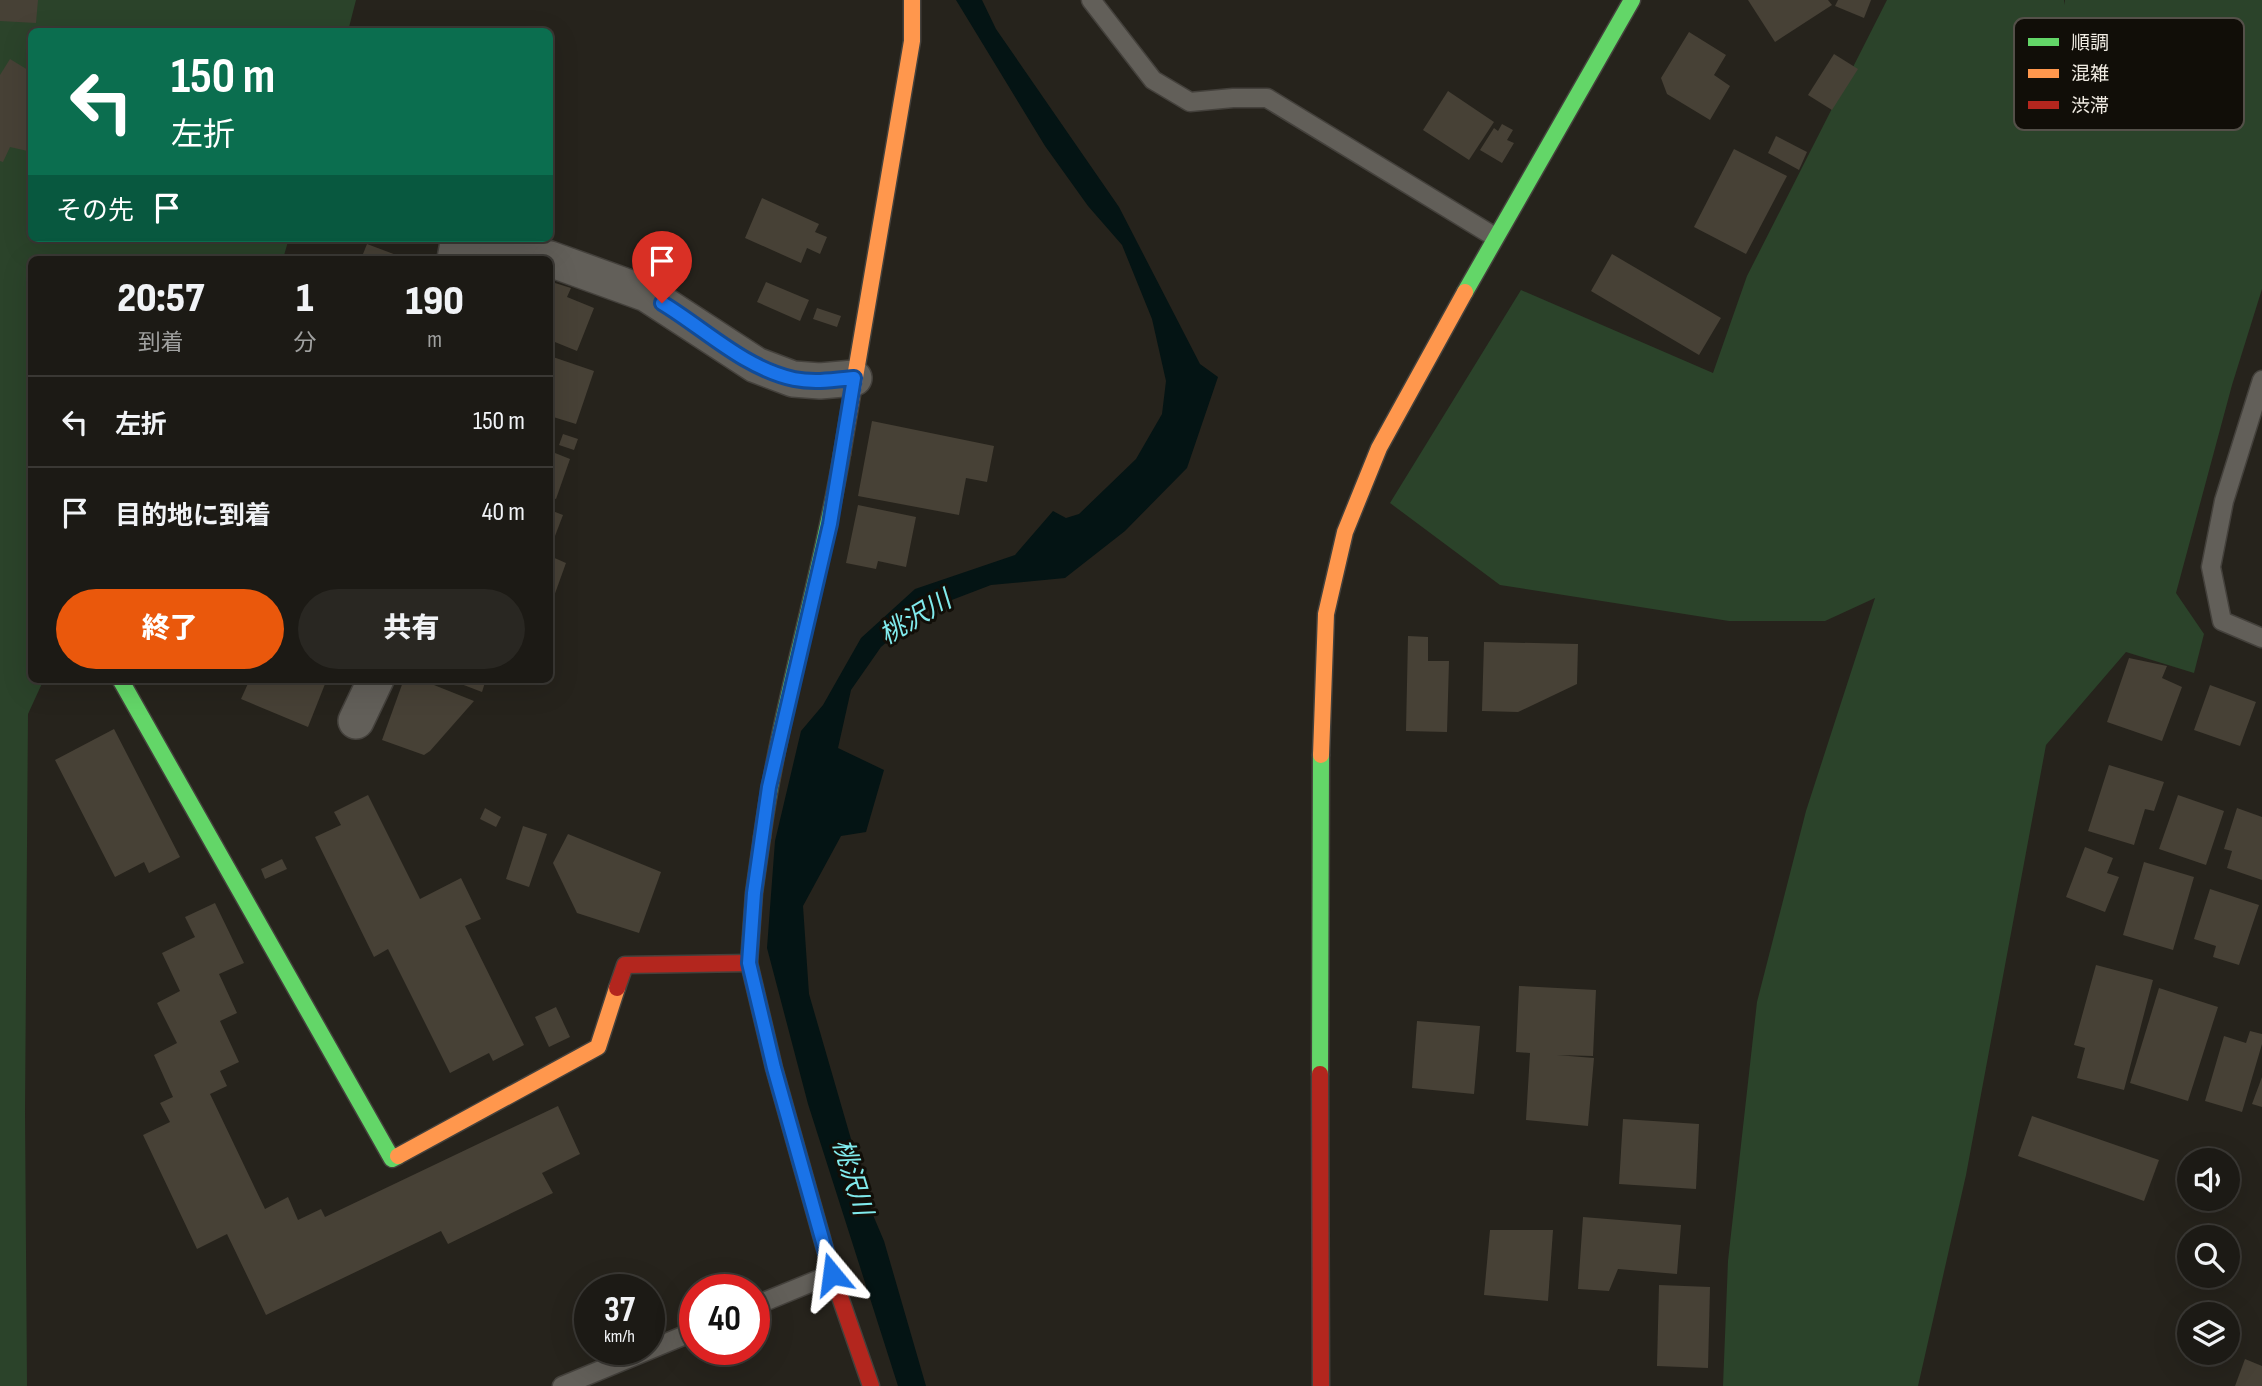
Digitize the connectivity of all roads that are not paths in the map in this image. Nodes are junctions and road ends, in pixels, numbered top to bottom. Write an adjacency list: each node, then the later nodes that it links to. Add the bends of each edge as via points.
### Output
1 (912, 0): 8 (street, via 912,41)
2 (1091, 0): 4 (lane, via 1153,80 1190,102 1266,98)
3 (1632, 0): 4 (street)
4 (1494, 237): 21 (street, via 1379,448 1345,532 1326,614 1320,793)
5 (492, 242): 6 (street)
6 (539, 256)
7 (553, 260): 8 (street, via 647,294 756,365 793,379)
8 (854, 378): 15 (street, via 830,524 769,787)
9 (2262, 380): 10 (lane)
10 (2258, 410): 11 (lane, via 2224,501 2211,567 2222,621)
11 (2262, 638)
12 (122, 683): 15 (street, via 392,1159 598,1047 625,965)
13 (374, 683): 14 (street)
14 (356, 720)
15 (749, 963): 16 (street)
16 (832, 1274): 17 (lane); 20 (street)
17 (770, 1299)
18 (679, 1338): 19 (lane)
19 (562, 1386)
20 (871, 1386)
21 (1321, 1386)

